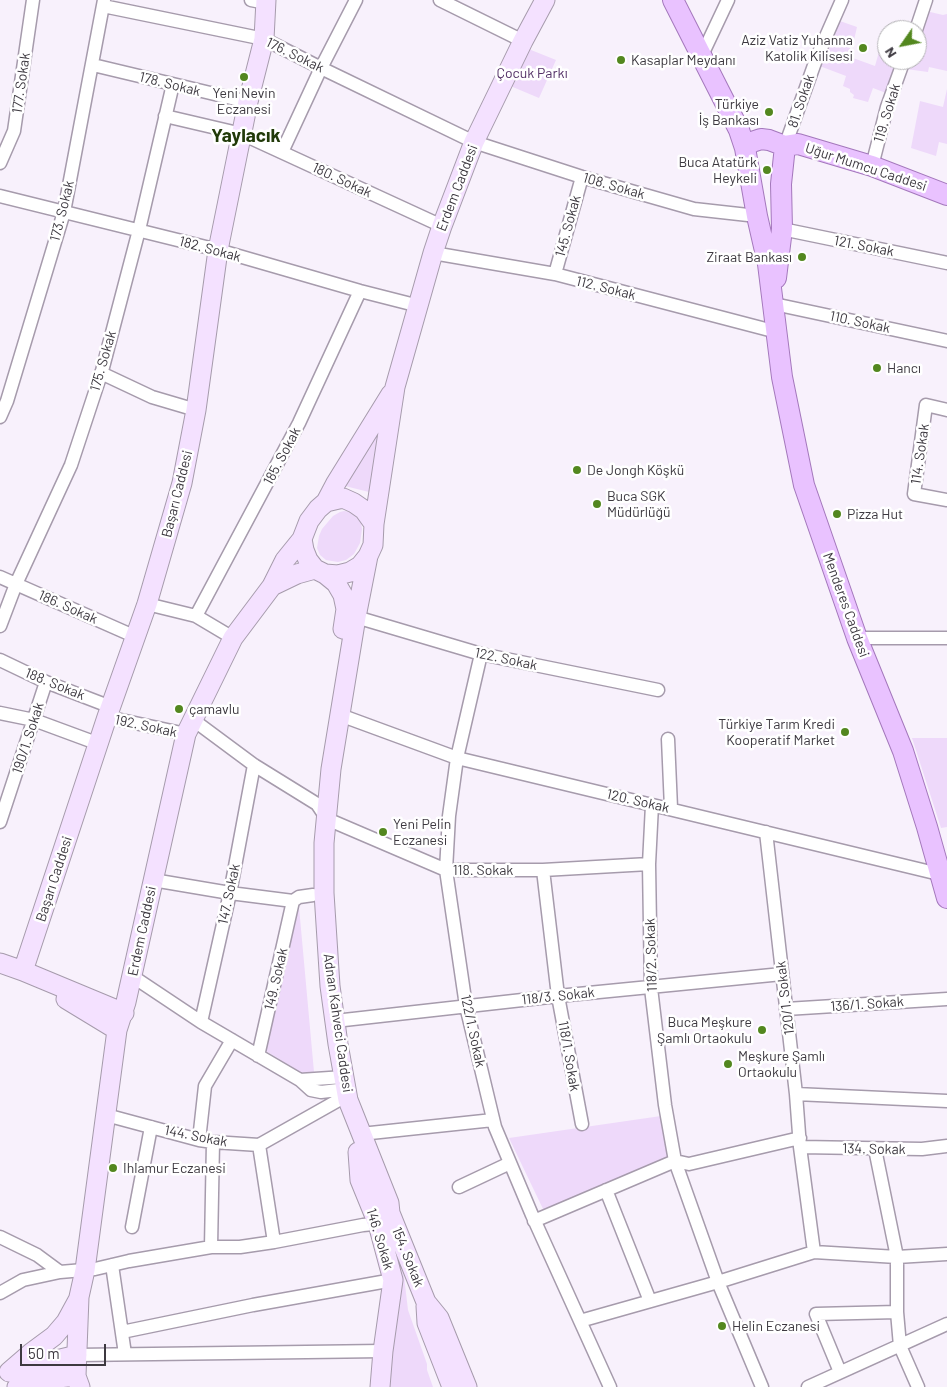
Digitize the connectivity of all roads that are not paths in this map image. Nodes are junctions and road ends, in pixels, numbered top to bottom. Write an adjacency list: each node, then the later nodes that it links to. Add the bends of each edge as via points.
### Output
1 (33, 0): 26 (street, 177. Sokak, via 14,131)
2 (356, 0): 16 (street)
3 (440, 0): 13 (street)
4 (544, 0): 13 (main road, Erdem Caddesi)
5 (673, 0): 14 (main road, Menderes Caddesi)
6 (728, 0): 14 (street)
7 (842, 0): 24 (street, 81. Sokak, via 817,57)
8 (926, 0): 11 (street)
9 (261, 1): 12 (main road, Başarı Caddesi)
10 (104, 3): 12 (street, 176. Sokak); 15 (street, 173. Sokak)
11 (919, 20)
12 (264, 39): 16 (street, 176. Sokak); 19 (main road, Başarı Caddesi)
13 (523, 41): 23 (main road, Erdem Caddesi)
14 (702, 55): 22 (main road, Menderes Caddesi)
15 (93, 65): 18 (street, 178. Sokak); 33 (street, 173. Sokak)
16 (321, 68): 23 (street, 176. Sokak); 25 (street)
17 (900, 70): 27 (street, 119. Sokak)
18 (173, 84): 19 (street, 178. Sokak); 20 (street, 175. Sokak)
19 (248, 102): 21 (main road, Başarı Caddesi)
20 (165, 116): 21 (street, 180. Sokak); 37 (street, 175. Sokak)
21 (242, 134): 25 (street, 180. Sokak); 38 (main road, Başarı Caddesi)
22 (748, 139): 24 (main road, Uğur Mumcu Caddesi, via 769,140); 30 (main road, Menderes Caddesi)
23 (474, 142): 28 (street, 108. Sokak); 35 (main road, Erdem Caddesi)
24 (785, 146): 27 (main road, Uğur Mumcu Caddesi, via 798,144); 29 (main road, Menderes Caddesi)
25 (282, 152): 35 (street, 180. Sokak)
26 (0, 163)
27 (872, 166): 31 (main road, Uğur Mumcu Caddesi)
28 (582, 177): 34 (street, 108. Sokak, via 694,209); 41 (street, 145. Sokak)
29 (781, 184): 30 (main road, via 767,191); 36 (main road, Menderes Caddesi)
30 (753, 187): 34 (main road, Menderes Caddesi)
31 (947, 195)
32 (0, 196): 33 (street, 182. Sokak)
33 (64, 212): 37 (street, 182. Sokak); 51 (street, 173. Sokak)
34 (757, 216): 43 (main road, Menderes Caddesi)
35 (442, 226): 39 (main road, Erdem Caddesi)
36 (782, 229): 40 (street, 121. Sokak); 43 (main road, Menderes Caddesi)
37 (139, 230): 38 (street, 182. Sokak); 47 (street, 175. Sokak)
38 (218, 250): 42 (street, 182. Sokak); 49 (main road, Başarı Caddesi)
39 (433, 253): 41 (street, 112. Sokak); 44 (main road, Erdem Caddesi)
40 (947, 263)
41 (555, 274): 45 (street, 112. Sokak)
42 (360, 291): 44 (street, 182. Sokak); 62 (street, 185. Sokak, via 299,423)
43 (774, 304): 45 (main road, Menderes Caddesi); 46 (street, 110. Sokak)
44 (419, 306): 48 (main road, Erdem Caddesi)
45 (777, 332): 67 (main road, Menderes Caddesi, via 782,377 804,485)
46 (947, 341)
47 (101, 373): 49 (street, via 152,396); 59 (street, 175. Sokak, via 71,465)
48 (395, 387): 53 (main road, Erdem Caddesi); 54 (main road, Erdem Caddesi)
49 (196, 410): 61 (main road, Başarı Caddesi, via 182,483)
50 (947, 410): 52 (street, 114. Sokak, via 926,405 914,494)
51 (0, 417)
52 (947, 500)
53 (326, 502): 54 (main road, via 343,498 354,503); 55 (main road, via 309,521)
54 (374, 524): 56 (main road, via 373,545)
55 (302, 539): 57 (main road, via 308,560); 60 (main road, Erdem Caddesi, via 285,560)
56 (368, 556): 57 (main road, via 350,572 338,575); 63 (main road, Adnan Kahveci Caddesi)
57 (320, 571): 60 (main road, via 297,574); 82 (main road, Adnan Kahveci Caddesi, via 336,583 346,609)
58 (0, 577): 59 (street, 186. Sokak)
59 (16, 584): 64 (street, 175. Sokak); 65 (street, 186. Sokak)
60 (272, 586): 66 (main road, Erdem Caddesi)
61 (147, 604): 62 (street); 65 (main road, Başarı Caddesi)
62 (196, 616): 66 (street)
63 (356, 618): 69 (street, 122. Sokak); 75 (main road, Adnan Kahveci Caddesi)
64 (0, 626)
65 (136, 636): 73 (main road, Başarı Caddesi)
66 (233, 638): 77 (main road, Erdem Caddesi)
67 (857, 638): 68 (street); 91 (main road, Menderes Caddesi, via 903,751)
68 (947, 638)
69 (481, 654): 72 (street, 122. Sokak); 80 (street, 122/1. Sokak)
70 (0, 660): 71 (street, 188. Sokak)
71 (46, 682): 73 (street, 188. Sokak); 76 (street, 190/1. Sokak)
72 (658, 690)
73 (109, 712): 77 (street, 192. Sokak); 79 (main road, Başarı Caddesi)
74 (0, 713): 76 (street)
75 (340, 715): 80 (street, 120. Sokak); 85 (main road, Adnan Kahveci Caddesi)
76 (34, 720): 79 (street); 86 (street, 190/1. Sokak)
77 (189, 726): 81 (street); 92 (main road, Erdem Caddesi)
78 (668, 739): 84 (street)
79 (98, 744): 98 (main road, Başarı Caddesi)
80 (457, 758): 83 (street, 120. Sokak); 89 (street, 122/1. Sokak)
81 (254, 765): 82 (street); 93 (street, 147. Sokak)
82 (316, 804): 85 (street); 94 (main road, Adnan Kahveci Caddesi)
83 (652, 805): 84 (street, 120. Sokak); 88 (street, 118/2. Sokak)
84 (671, 808): 87 (street, 120. Sokak)
85 (327, 819): 89 (street, 118. Sokak); 106 (main road, Adnan Kahveci Caddesi, via 324,893)
86 (0, 822)
87 (766, 832): 91 (street, 120. Sokak); 99 (street, 120/1. Sokak)
88 (649, 864): 90 (street, 118. Sokak); 101 (street, 118/2. Sokak)
89 (446, 870): 90 (street, 118. Sokak); 104 (street, 122/1. Sokak)
90 (543, 870): 102 (street, 118/1. Sokak)
91 (939, 874): 95 (main road, Menderes Caddesi)
92 (153, 880): 93 (street); 100 (main road, Erdem Caddesi)
93 (230, 893): 96 (street); 108 (street, 147. Sokak)
94 (313, 894): 96 (street); 111 (main road, Adnan Kahveci Caddesi, via 319,987)
95 (947, 898)
96 (293, 901): 110 (street, 149. Sokak)
97 (0, 963): 98 (main road)
98 (23, 972): 107 (main road)
99 (782, 974): 101 (street, 118/3. Sokak); 105 (street, 120/1. Sokak)
100 (132, 976): 107 (main road, Erdem Caddesi); 108 (street)
101 (652, 988): 102 (street, 118/3. Sokak); 125 (street, 118/2. Sokak, via 665,1105)
102 (558, 996): 104 (street, 118/3. Sokak); 116 (street, 118/1. Sokak)
103 (947, 998): 105 (street, 136/1. Sokak)
104 (466, 1006): 106 (street, 118/3. Sokak); 115 (street, 122/1. Sokak)
105 (786, 1010): 112 (street, 120/1. Sokak)
106 (335, 1021): 111 (main road, Adnan Kahveci Caddesi)
107 (120, 1022): 114 (main road, Erdem Caddesi)
108 (202, 1022): 109 (street)
109 (232, 1040): 110 (street); 118 (street, via 204,1086)
110 (258, 1056): 111 (street, via 300,1080)
111 (339, 1087): 120 (main road, Adnan Kahveci Caddesi); 122 (street)
112 (796, 1094): 113 (street); 121 (street, 120/1. Sokak)
113 (947, 1101)
114 (106, 1115): 117 (street, 144. Sokak); 139 (main road, Erdem Caddesi)
115 (493, 1120): 120 (street); 126 (street, 122/1. Sokak)
116 (582, 1124)
117 (151, 1127): 118 (street, 144. Sokak); 131 (street)
118 (199, 1140): 119 (street, 144. Sokak)
119 (213, 1142): 122 (street, 144. Sokak); 134 (street)
120 (359, 1143): 129 (main road, 146. Sokak, via 360,1180)
121 (800, 1143): 124 (street, 134. Sokak); 125 (street, 134. Sokak, via 689,1164); 135 (street, 120/1. Sokak)
122 (259, 1145): 133 (street)
123 (947, 1146): 124 (street, 134. Sokak, via 922,1150)
124 (874, 1149): 137 (street)
125 (675, 1161): 128 (street); 142 (street, 118/2. Sokak)
126 (510, 1163): 127 (street); 130 (street, 122/1. Sokak)
127 (459, 1187)
128 (606, 1190): 130 (street); 145 (street)
129 (387, 1219): 133 (street); 141 (main road, 146. Sokak); 146 (main road, 154. Sokak)
130 (534, 1221): 148 (street, 122/1. Sokak)
131 (132, 1227)
132 (0, 1237): 140 (street, via 36,1255)
133 (274, 1242): 134 (street, via 240,1247)
134 (211, 1246): 138 (street)
135 (814, 1252): 137 (street); 142 (street)
136 (947, 1254): 137 (street)
137 (896, 1257): 147 (street)
138 (112, 1265): 139 (street); 150 (street)
139 (85, 1270): 140 (street); 144 (main road, Erdem Caddesi)
140 (60, 1272): 143 (street, via 23,1280)
141 (393, 1280): 150 (street, via 253,1304); 153 (main road, 146. Sokak)
142 (718, 1282): 145 (street); 163 (street, 118/2. Sokak)
143 (0, 1293)
144 (80, 1297): 155 (main road, Erdem Caddesi); 157 (main road, via 54,1336 31,1353)
145 (650, 1301): 148 (street)
146 (426, 1302): 160 (main road, via 427,1323); 161 (main road, via 440,1318)
147 (897, 1312): 152 (street); 156 (street, via 816,1314)
148 (580, 1321): 162 (street, 122/1. Sokak)
149 (944, 1325): 151 (street); 152 (street)
150 (122, 1332): 154 (street)
151 (947, 1338)
152 (900, 1346): 156 (street); 165 (street)
153 (383, 1351): 154 (street); 159 (main road, 146. Sokak)
154 (125, 1354): 155 (street)
155 (77, 1355): 157 (main road); 158 (main road, Erdem Caddesi)
156 (840, 1372): 164 (street)
157 (9, 1379): 158 (main road)
158 (78, 1382)
159 (380, 1387)
160 (452, 1387)
161 (467, 1387)
162 (610, 1387)
163 (762, 1387)
164 (808, 1387)
165 (918, 1387)

